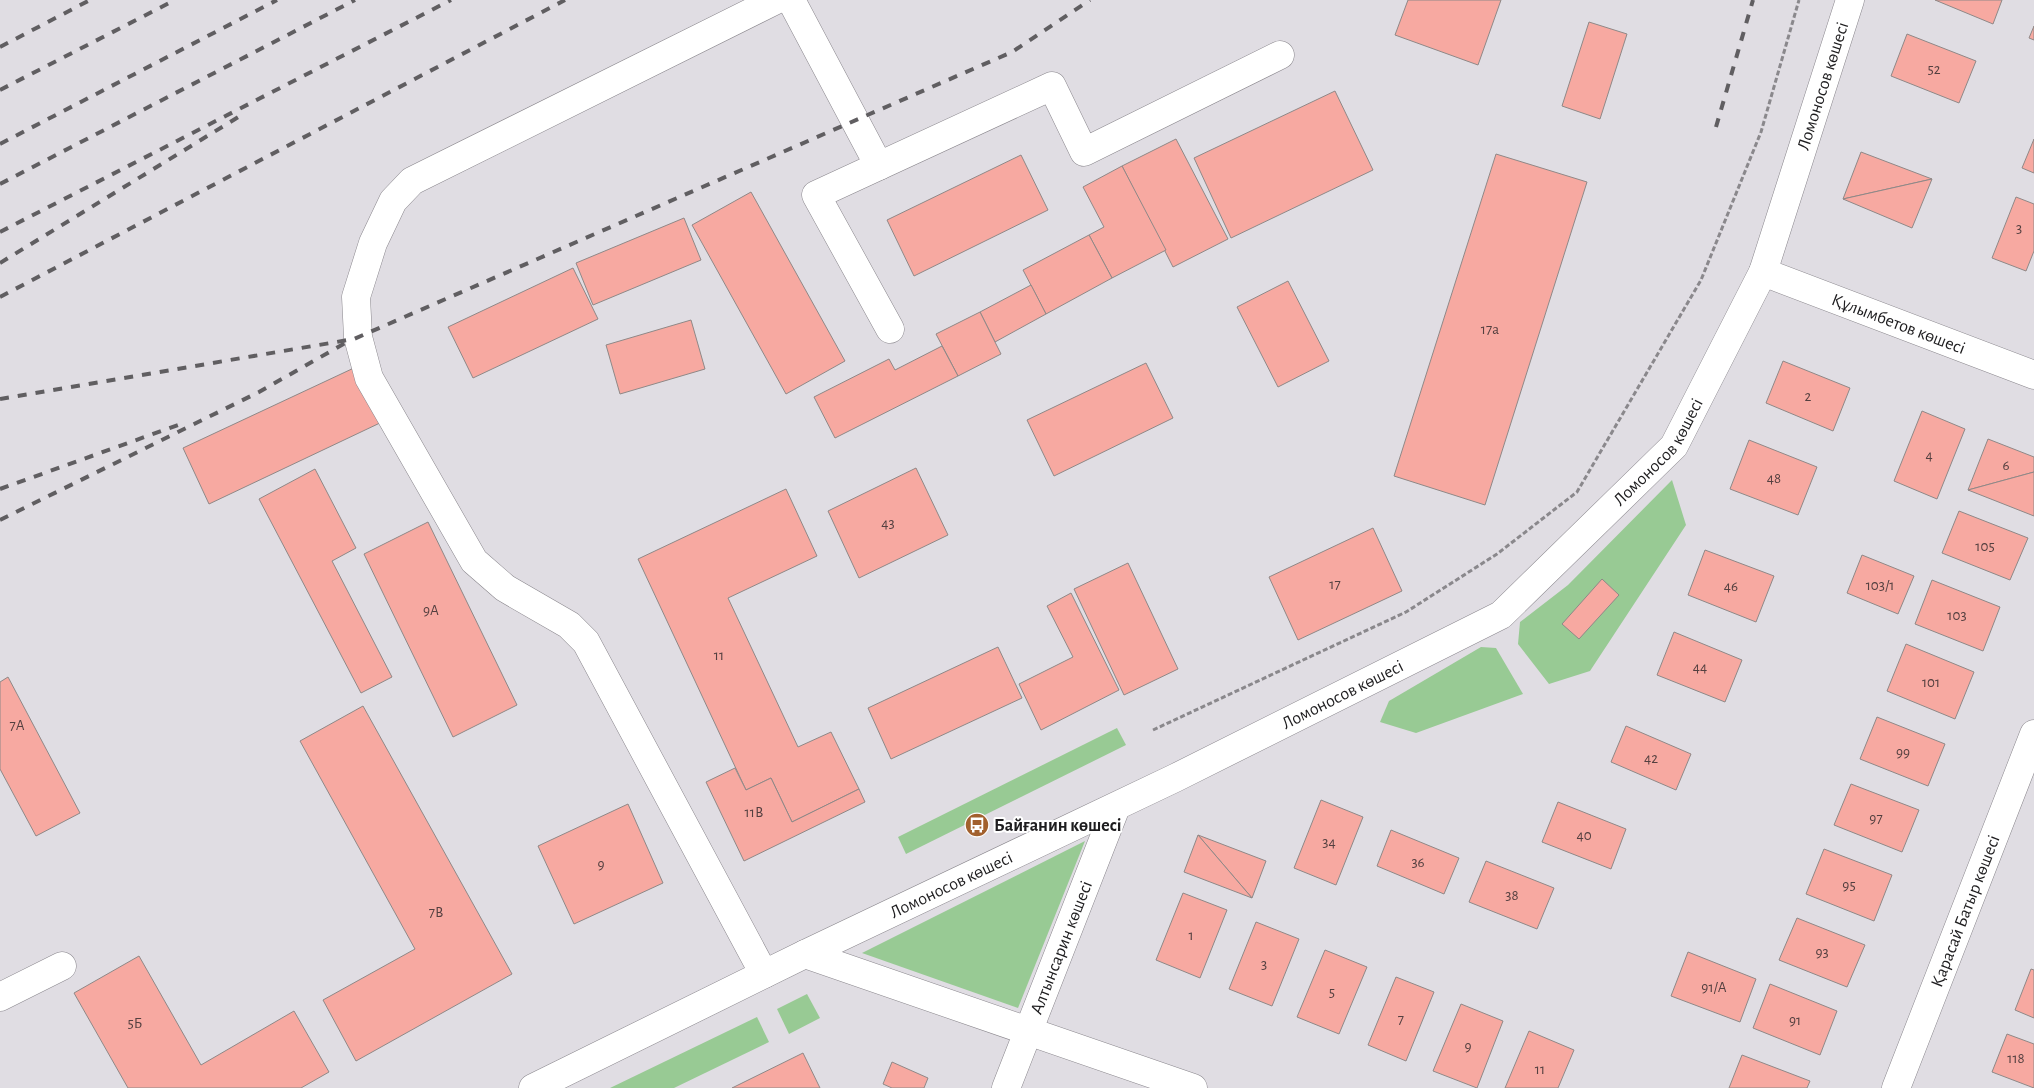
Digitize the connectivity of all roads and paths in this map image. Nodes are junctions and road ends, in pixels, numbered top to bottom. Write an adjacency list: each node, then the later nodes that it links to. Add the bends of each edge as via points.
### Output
1 (776, 0): 15 (street, via 412,181 392,201 373,243 356,297 358,337 369,378 474,561 505,588 569,625 586,642)
2 (791, 0): 6 (street)
3 (1798, 0): 10 (path, via 1761,132 1701,280 1577,492 1497,554 1406,612)
4 (1850, 0): 7 (street, Ломоносов көшесі)
5 (1280, 55): 6 (street, via 1084,152 1052,86)
6 (879, 166): 8 (street, via 816,195)
7 (1763, 272): 9 (street, Құлымбетов көшесі); 12 (street, Ломоносов көшесі, via 1674,446 1501,615)
8 (890, 329)
9 (2034, 375)
10 (1153, 730)
11 (2034, 734): 21 (street, Қарасай Батыр көшесі)
12 (1116, 807): 13 (street, Ломоносов көшесі); 17 (street, Алтынсарин көшесі)
13 (805, 954): 15 (street, Ломоносов көшесі); 17 (street)
14 (62, 966): 16 (street)
15 (764, 974): 18 (street, Ломоносов көшесі)
16 (0, 997)
17 (1029, 1030): 19 (street, Алтынсарин көшесі); 20 (street)
18 (533, 1088)
19 (1006, 1088)
20 (1193, 1088)
21 (1896, 1088)

